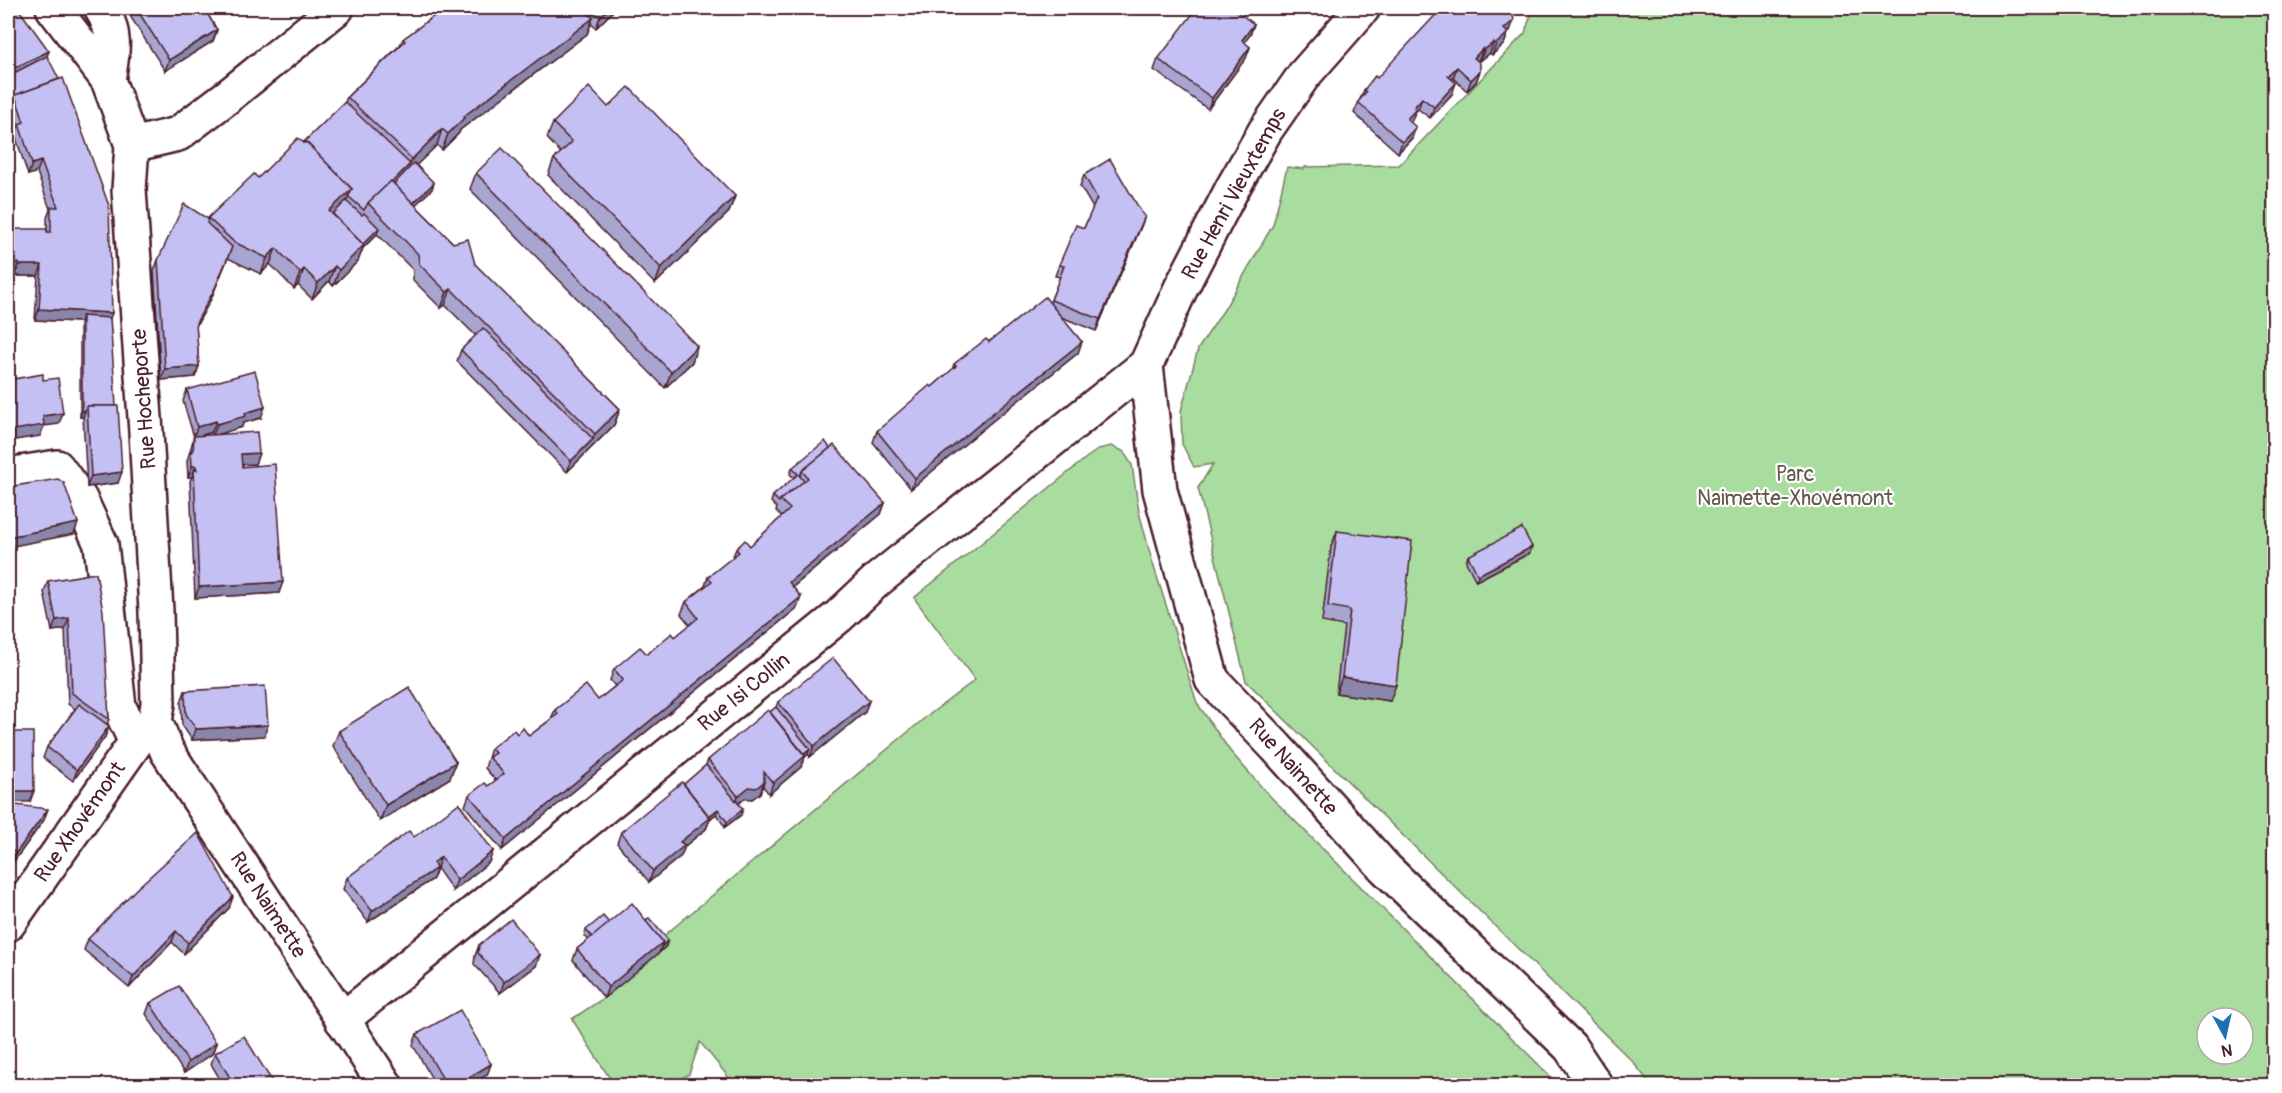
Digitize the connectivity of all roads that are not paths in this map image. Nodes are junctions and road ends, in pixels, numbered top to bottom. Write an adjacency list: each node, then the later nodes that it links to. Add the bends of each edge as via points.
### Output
1 (52, 8): 5 (street, Rue Hocheporte)
2 (101, 8): 5 (street, Rue Hocheporte, via 108,18 114,44)
3 (337, 8): 6 (street, via 178,134)
4 (1363, 8): 7 (street, Rue Henri Vieuxtemps, via 1304,75 1265,131 1181,288)
5 (108, 80): 6 (street, Rue Hocheporte)
6 (132, 145): 9 (street, Rue Hocheporte, via 129,190 156,611 158,704)
7 (1146, 365): 11 (street, Rue Isi Collin, via 876,581); 13 (street, Rue Naimette, via 1160,490 1212,680 1385,868 1570,1047)
8 (8, 475): 9 (street, via 57,467 80,499 101,544 119,707)
9 (146, 732): 10 (street, Rue Xhovémont); 11 (street, Rue Naimette, via 167,751)
10 (8, 924)
11 (342, 1020): 12 (street, Rue Naimette)
12 (386, 1086)
13 (1596, 1086)

